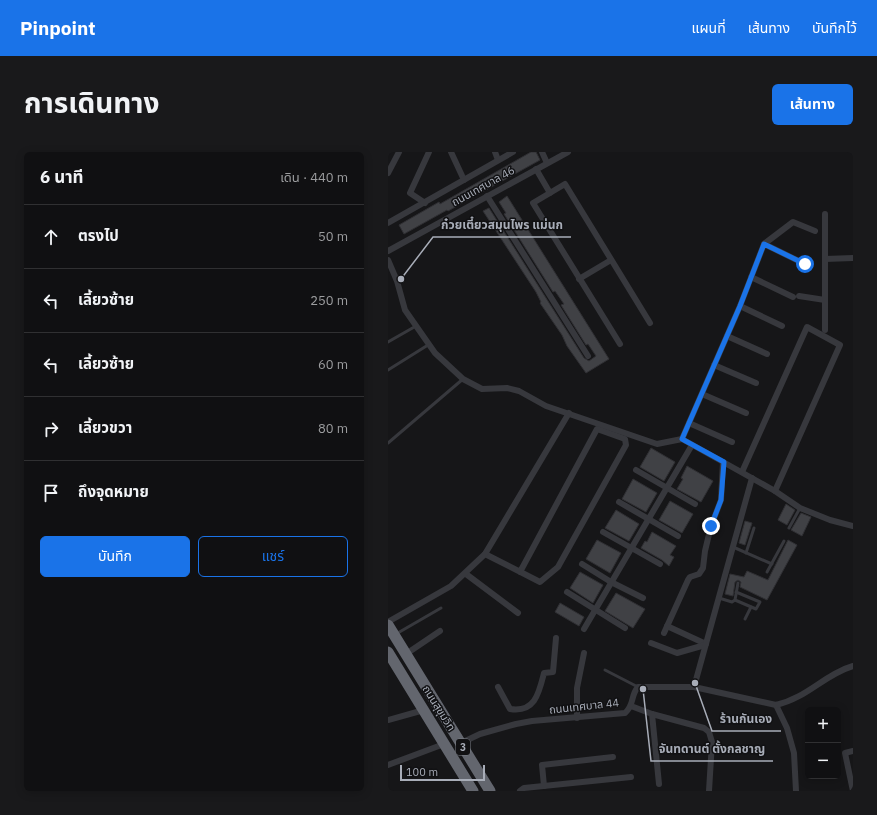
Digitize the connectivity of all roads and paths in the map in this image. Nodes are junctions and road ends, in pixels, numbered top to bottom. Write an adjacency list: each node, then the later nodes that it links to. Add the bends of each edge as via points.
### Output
1 (399, 152): 11 (street)
2 (429, 152): 15 (street, via 410,193)
3 (451, 152): 12 (street)
4 (495, 152): 8 (street)
5 (513, 152): 8 (street)
6 (542, 152): 9 (street)
7 (568, 152): 9 (street, ถนนเทศบาล 46)
8 (498, 160): 12 (street)
9 (547, 163): 10 (street, ถนนเทศบาล 46)
10 (536, 169): 13 (street); 14 (street, ถนนเทศบาล 46)
11 (388, 173)
12 (464, 180): 15 (street)
13 (550, 193): 24 (street, via 565,184); 27 (street, via 533,203)
14 (488, 196): 20 (street, ถนนเทศบาล 46); 39 (street)
15 (425, 203): 17 (street)
16 (825, 214): 22 (street)
17 (388, 223)
18 (815, 231): 19 (street, via 793,222)
19 (764, 244): 25 (street); 26 (street)
20 (388, 251)
21 (853, 258): 22 (street)
22 (825, 259): 28 (street)
23 (388, 260): 31 (street, via 405,310)
24 (611, 260): 27 (street); 30 (street)
25 (805, 264)
26 (751, 277): 28 (street, via 796,297); 29 (street)
27 (579, 279): 36 (street)
28 (825, 300): 33 (street)
29 (740, 306): 32 (street); 34 (street)
30 (650, 323)
31 (416, 326): 35 (lane); 37 (street)
32 (782, 326)
33 (825, 330)
34 (727, 336): 38 (street); 40 (street)
35 (388, 342)
36 (620, 344)
37 (428, 345): 41 (lane); 42 (street)
38 (767, 354)
39 (588, 356)
40 (714, 365): 43 (street); 44 (street)
41 (388, 370)
42 (463, 379): 45 (street, via 482,389 507,388 519,391 546,406); 50 (lane)
43 (756, 383)
44 (702, 394): 46 (street); 47 (street)
45 (568, 413): 48 (street, via 657,444); 71 (street)
46 (746, 413)
47 (689, 423): 48 (street); 49 (street)
48 (682, 439): 51 (street)
49 (732, 442)
50 (388, 443)
51 (692, 445): 52 (street); 56 (street)
52 (724, 462): 54 (street); 91 (street, via 721,500 711,526 703,568 699,574 688,580)
53 (636, 470): 56 (street)
54 (742, 472): 55 (street); 57 (street, via 807,327 840,345)
55 (752, 478): 57 (street); 68 (street)
56 (667, 487): 59 (street); 61 (street)
57 (775, 491): 60 (street)
58 (619, 502): 61 (street)
59 (695, 504)
60 (800, 508): 62 (street); 64 (lane)
61 (648, 519): 66 (street); 69 (street)
62 (853, 526)
63 (754, 528): 70 (lane)
64 (789, 528)
65 (603, 532): 69 (street)
66 (678, 536)
67 (784, 540): 74 (lane)
68 (733, 547): 70 (lane); 83 (street)
69 (631, 548): 73 (street); 78 (street)
70 (746, 553): 74 (lane)
71 (485, 554): 75 (street); 77 (street)
72 (582, 564): 78 (street)
73 (660, 564)
74 (772, 564): 76 (lane)
75 (520, 572): 75 (street, via 540,582 558,567 626,445 626,439 597,429)
76 (767, 572)
77 (466, 574): 88 (street); 90 (street, via 451,586)
78 (611, 582): 82 (street); 87 (street)
79 (738, 583): 81 (lane)
80 (567, 592): 87 (street)
81 (736, 592): 84 (lane); 85 (lane, via 760,602 756,609)
82 (643, 598)
83 (719, 598): 84 (lane, via 732,602); 99 (street)
84 (734, 600): 85 (lane)
85 (751, 607): 89 (lane)
86 (441, 608): 96 (lane)
87 (594, 609): 92 (street); 93 (street)
88 (518, 613)
89 (745, 619)
90 (388, 624): 96 (highway, ถนนสุขุมวิท / 3)
91 (667, 626): 95 (street); 99 (street)
92 (625, 628)
93 (584, 629)
94 (440, 631): 102 (street)
95 (664, 633)
96 (394, 635): 102 (highway, ถนนสุขุมวิท / 3)
97 (556, 638): 111 (street, via 553,672 544,673 533,703)
98 (650, 643): 99 (street, via 676,653)
99 (706, 644): 107 (street)
100 (388, 652): 110 (highway, ถนนสุขุมวิท / 3)
101 (584, 653): 113 (street, via 577,688)
102 (406, 654): 116 (highway, ถนนสุขุมวิท / 3)
103 (853, 666): 108 (street, via 800,696)
104 (605, 670): 105 (lane)
105 (638, 686): 107 (street); 109 (street, ถนนเทศบาล 44, via 634,691)
106 (498, 687): 111 (street, via 510,709)
107 (694, 687): 108 (street)
108 (776, 705): 128 (street, via 787,728 794,753)
109 (631, 706): 112 (street); 113 (street, ถนนเทศบาล 44, via 625,713)
110 (424, 710): 114 (street); 117 (highway, ถนนสุขุมวิท / 3)
111 (518, 711): 115 (street)
112 (652, 714): 122 (street); 127 (street, via 704,728 709,732 712,742)
113 (577, 718): 115 (street, ถนนเทศบาล 44)
114 (388, 720)
115 (516, 724): 116 (street, ถนนเทศบาล 44, via 480,734)
116 (461, 743): 125 (highway, ถนนสุขุมวิท / 3)
117 (444, 744): 120 (street); 124 (highway, ถนนสุขุมวิท / 3)
118 (853, 752): 129 (street, via 845,753)
119 (613, 757): 123 (street, via 542,766)
120 (388, 765)
121 (631, 777): 123 (street)
122 (659, 784)
123 (544, 786): 126 (street, via 524,788)
124 (473, 791)
125 (490, 791)
126 (520, 791)
127 (709, 791)
128 (796, 791)
129 (853, 791)

